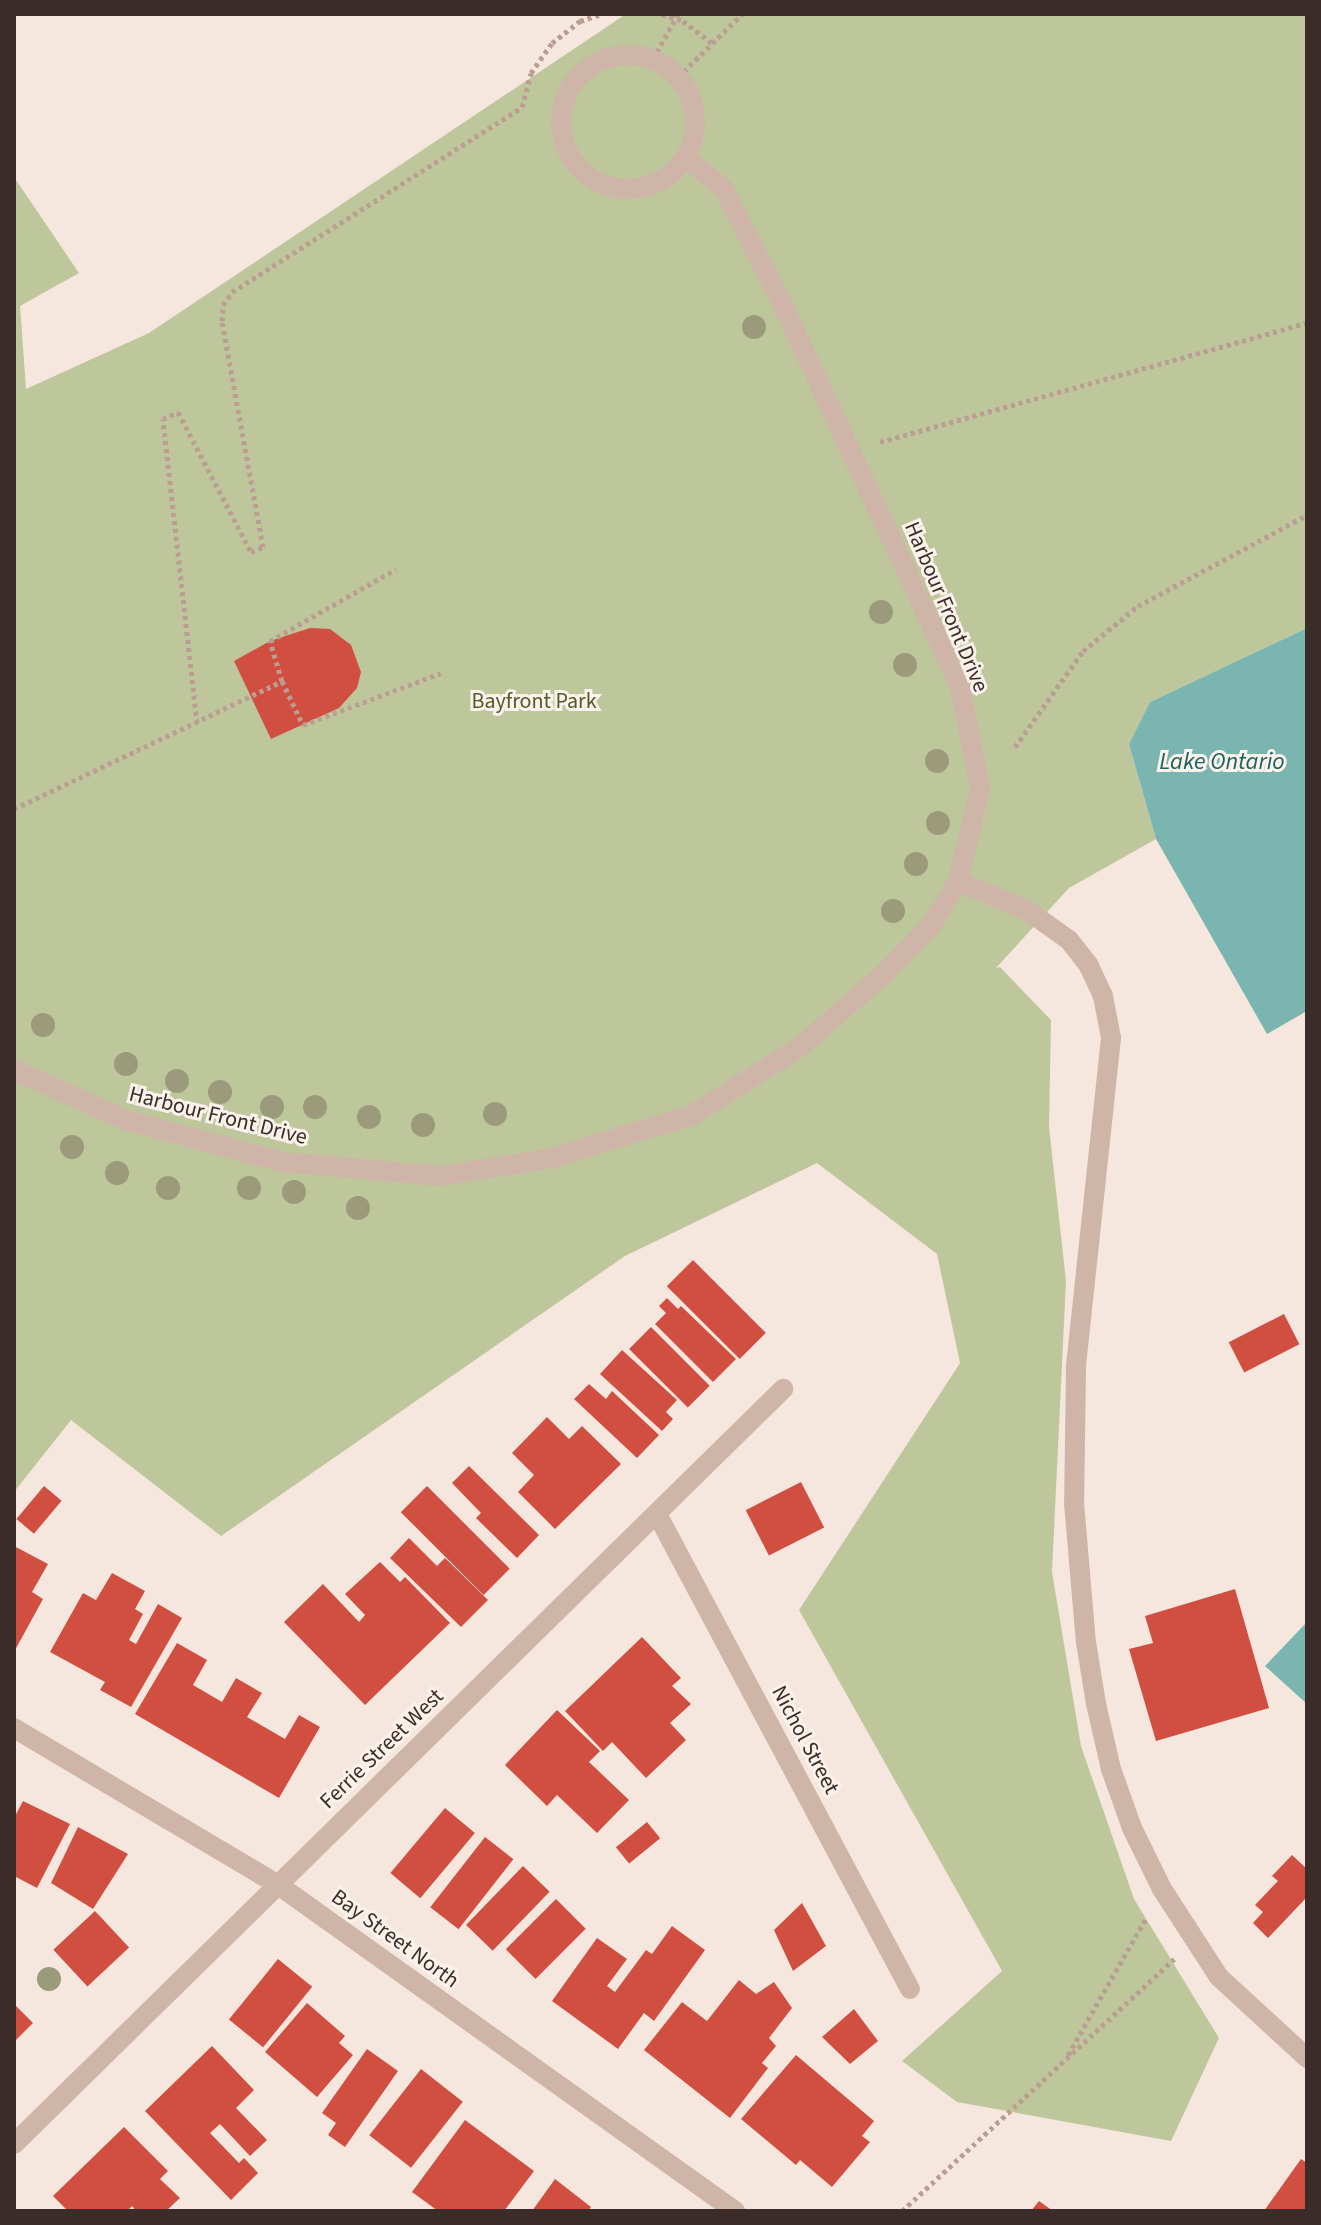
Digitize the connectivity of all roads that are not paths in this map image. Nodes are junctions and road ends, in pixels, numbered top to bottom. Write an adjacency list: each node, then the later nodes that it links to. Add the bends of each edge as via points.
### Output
1 (685, 157): 1 (street, via 694,135 695,112 688,90 653,59 630,54 607,58 586,69 571,86 562,108 568,154 603,185 649,186 670,175); 2 (street, Harbour Front Drive, via 723,188 960,687 980,789)
2 (958, 881): 3 (street, Harbour Front Drive, via 932,924 800,1047 692,1115 552,1158 440,1176 283,1162 126,1120); 9 (street, via 1028,911 1069,940 1089,966 1108,1015 1111,1038 1076,1368 1074,1503 1086,1642 1111,1769 1162,1889 1219,1977)
3 (14, 1070)
4 (783, 1389): 5 (street, Ferrie Street West)
5 (657, 1514): 7 (street, Ferrie Street West); 8 (street, Nichol Street)
6 (14, 1728): 7 (street, Bay Street North)
7 (277, 1884): 10 (street, Ferrie Street West); 11 (street, Bay Street North)
8 (910, 1989)
9 (1307, 2058)
10 (14, 2144)
11 (735, 2211)

